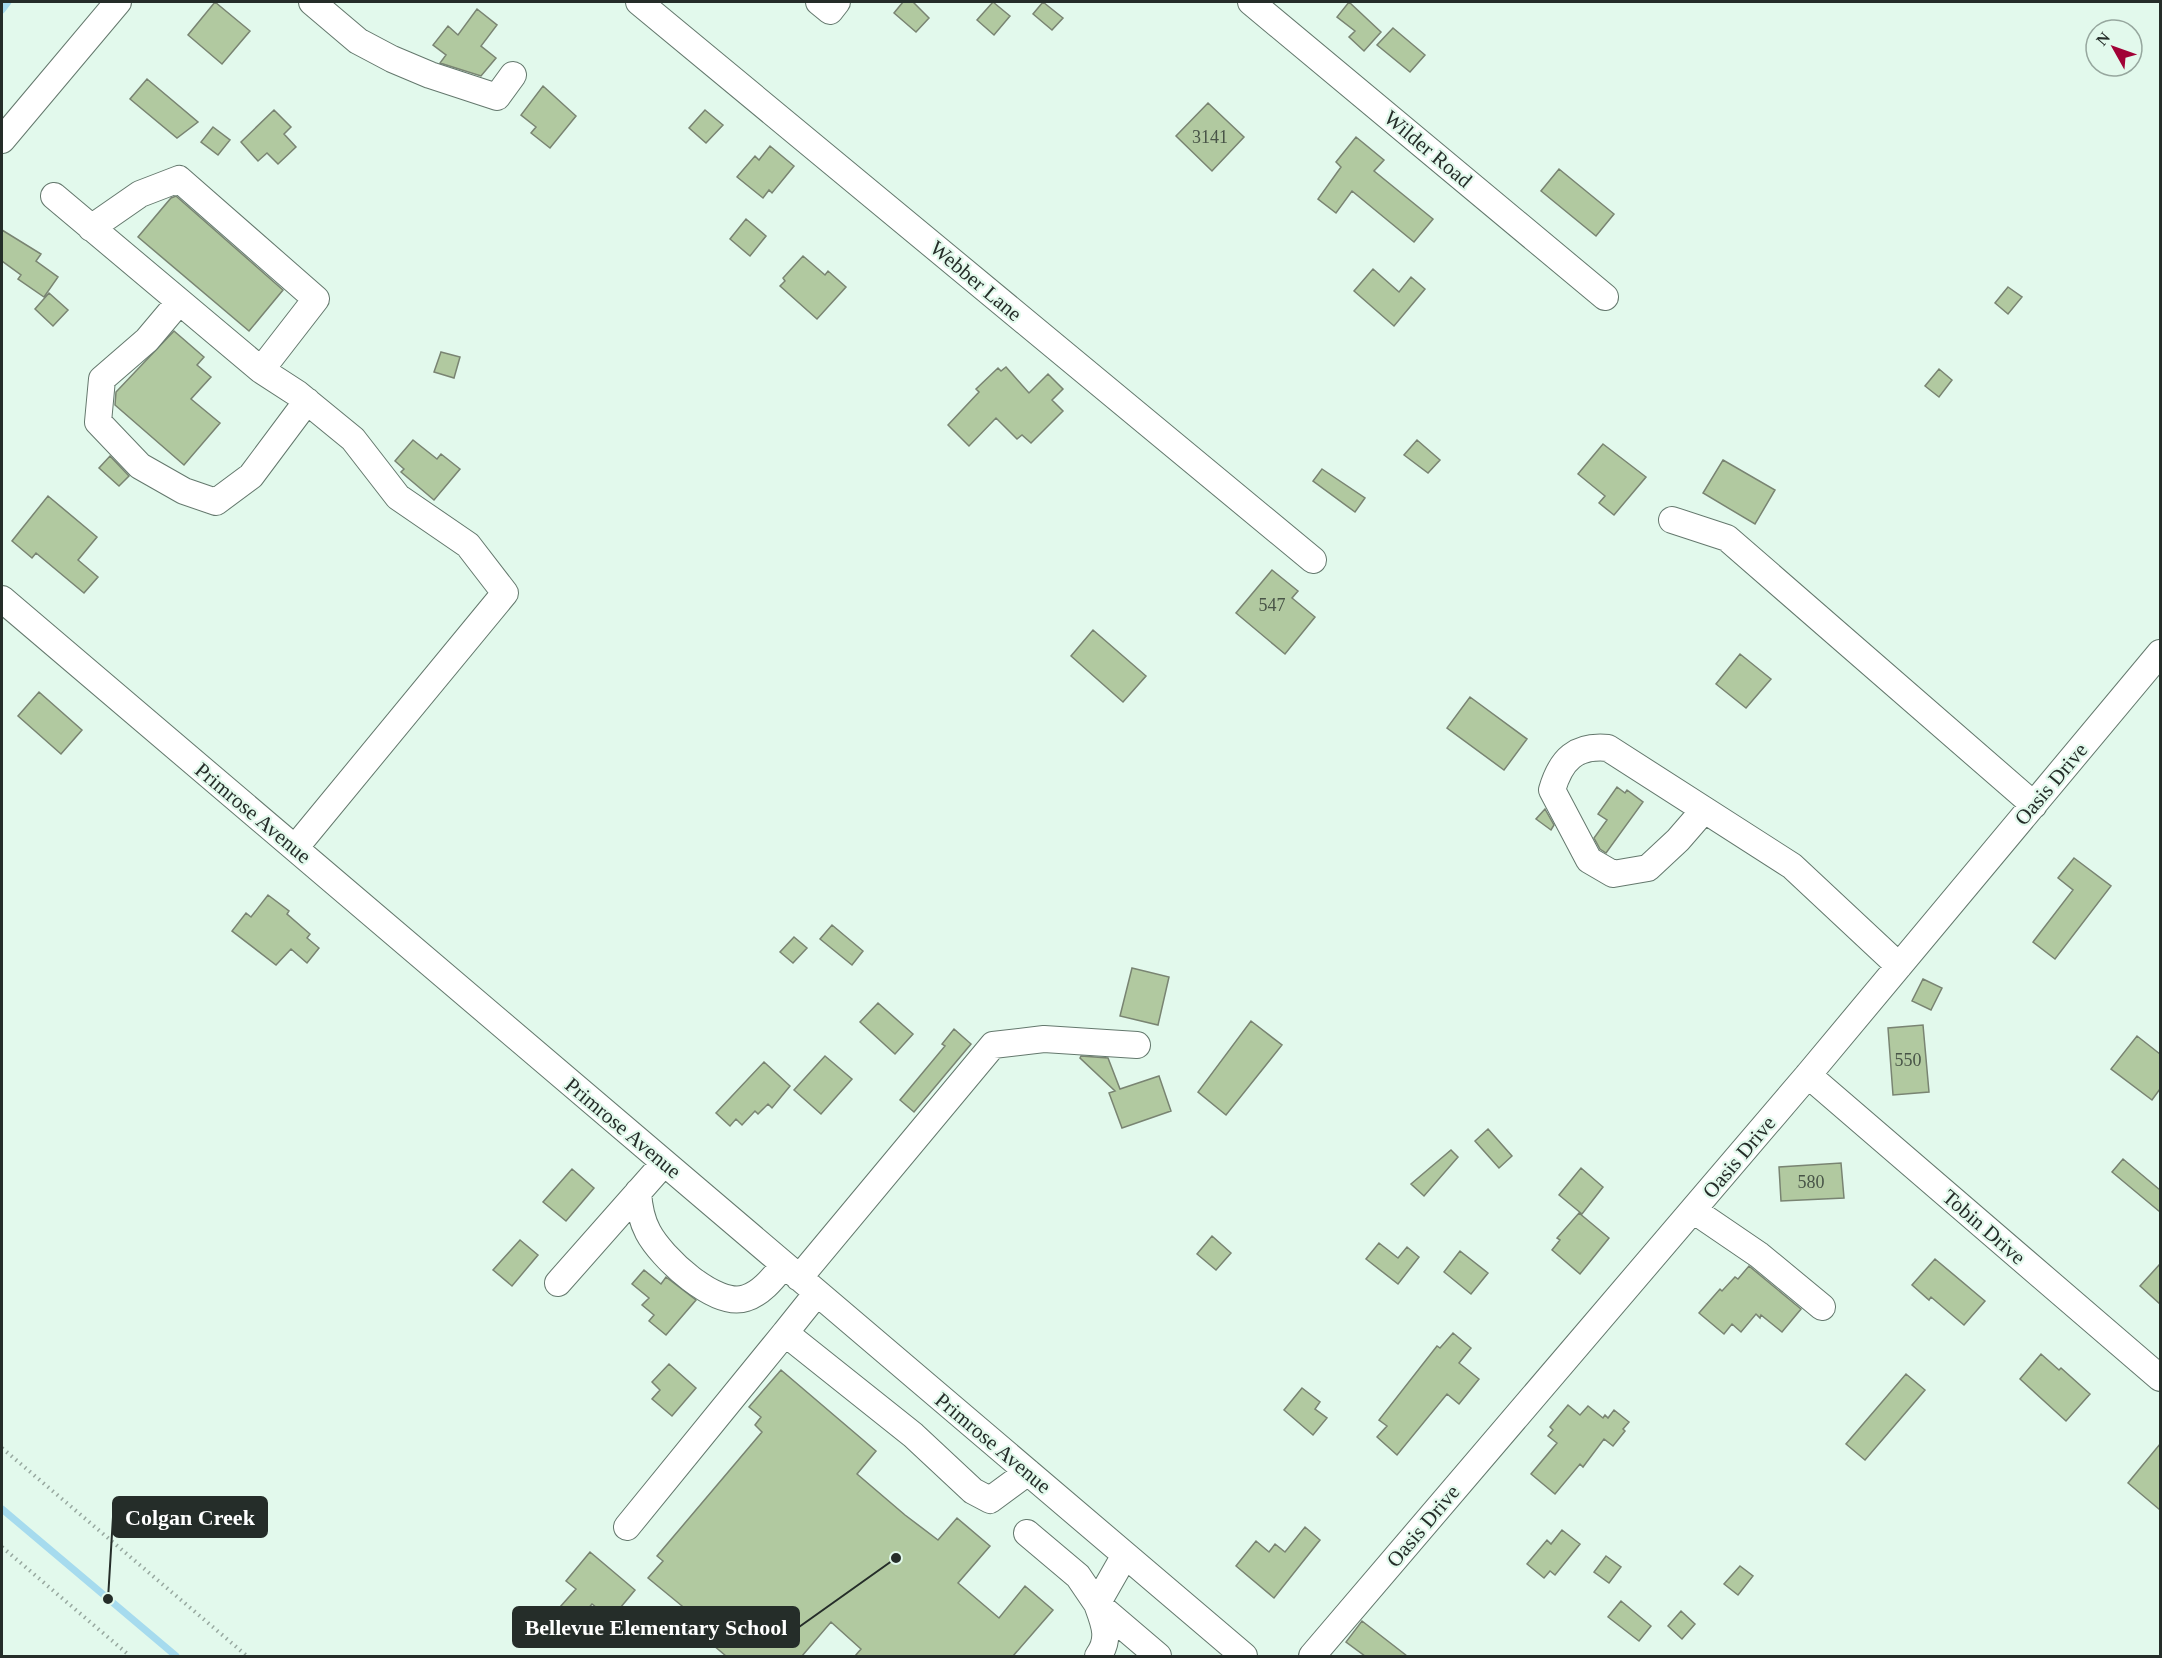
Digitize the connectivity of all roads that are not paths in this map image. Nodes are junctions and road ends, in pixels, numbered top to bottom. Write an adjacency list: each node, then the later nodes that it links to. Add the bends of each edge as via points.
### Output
1 (118, 2): 8 (street)
2 (312, 2): 7 (street, via 358,41 430,75 497,97)
3 (639, 2): 16 (street, Webber Lane)
4 (819, 2): 5 (street, via 830,10)
5 (837, 2)
6 (1251, 2): 11 (street, Wilder Road)
7 (513, 75)
8 (7, 122)
9 (54, 196): 10 (street)
10 (91, 228): 12 (street); 13 (street, via 140,194 179,179 316,299)
11 (1605, 297)
12 (179, 302): 13 (street); 14 (street, via 147,340 102,379 98,422 140,466 184,491 216,502 251,476)
13 (261, 370): 14 (street)
14 (307, 401): 21 (street, via 352,439 398,497 468,545 505,593)
15 (1672, 520): 19 (street, via 1727,538)
16 (1313, 560)
17 (2, 599): 21 (street, Primrose Avenue)
18 (2160, 653): 19 (street, Oasis Drive)
19 (2034, 805): 22 (street, Oasis Drive)
20 (1704, 810): 20 (street, via 1608,748 1589,746 1570,756 1557,773 1552,790 1589,860 1613,874 1648,867); 22 (street, via 1792,866)
21 (295, 848): 25 (street, Primrose Avenue)
22 (1899, 966): 24 (street, Oasis Drive)
23 (1137, 1045): 28 (street, via 1044,1039 993,1045)
24 (1808, 1075): 27 (street, Oasis Drive); 32 (street, Tobin Drive)
25 (664, 1163): 26 (street); 28 (street, Primrose Avenue)
26 (638, 1192): 28 (street, via 640,1214 649,1234 671,1261 706,1290 727,1299 746,1299 766,1286); 29 (street)
27 (1694, 1210): 30 (street, via 1759,1255); 41 (street, Oasis Drive)
28 (800, 1278): 31 (street); 33 (street, Primrose Avenue)
29 (558, 1283)
30 (1822, 1307)
31 (784, 1333): 33 (street, via 912,1435 973,1491 990,1500); 34 (street)
32 (2160, 1378)
33 (1028, 1473): 36 (street, Primrose Avenue)
34 (627, 1527)
35 (1027, 1533): 37 (street, via 1078,1576)
36 (1125, 1555): 37 (street); 40 (street, Primrose Avenue)
37 (1097, 1604): 38 (street, via 1106,1628 1105,1647); 39 (street)
38 (1098, 1656)
39 (1158, 1656)
40 (1244, 1656)
41 (1312, 1656)

